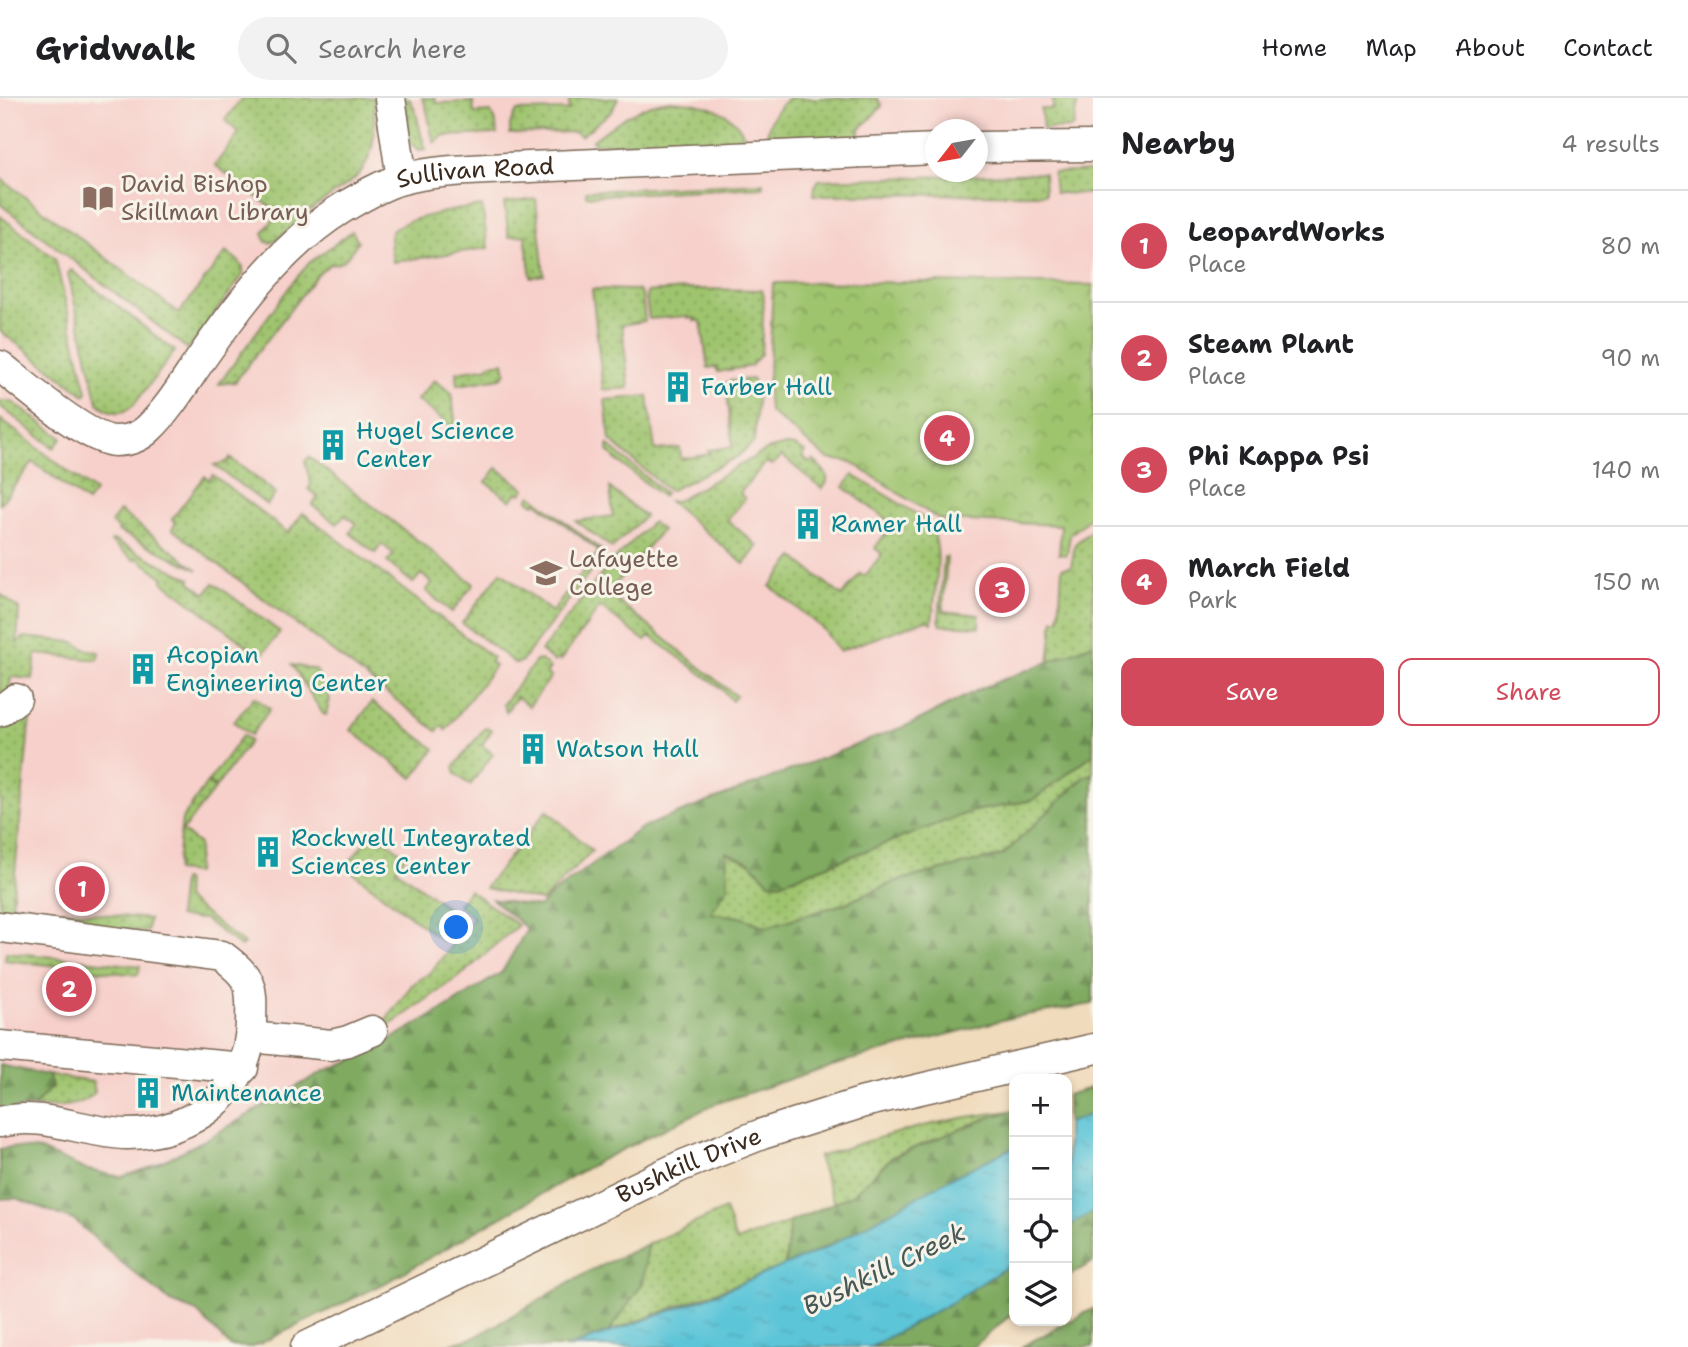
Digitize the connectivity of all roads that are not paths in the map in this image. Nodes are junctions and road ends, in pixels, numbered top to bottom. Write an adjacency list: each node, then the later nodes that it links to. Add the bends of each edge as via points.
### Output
1 (390, 98): 5 (street)
2 (1093, 146): 3 (street)
3 (988, 147)
4 (925, 149): 5 (street, Sullivan Road, via 520,167)
5 (402, 179): 6 (street, Sullivan Road, via 342,208 294,244 140,435 113,441 91,433)
6 (1, 370)
7 (0, 927): 9 (street, via 222,956 245,975 252,992)
8 (372, 1031): 9 (street, via 331,1045)
9 (251, 1037): 12 (street)
10 (0, 1046): 12 (street)
11 (1093, 1049): 14 (street, Bushkill Drive, via 864,1102 762,1134 681,1166)
12 (243, 1068): 13 (street, via 204,1112 152,1132 125,1134 53,1121)
13 (0, 1122)
14 (306, 1347)

